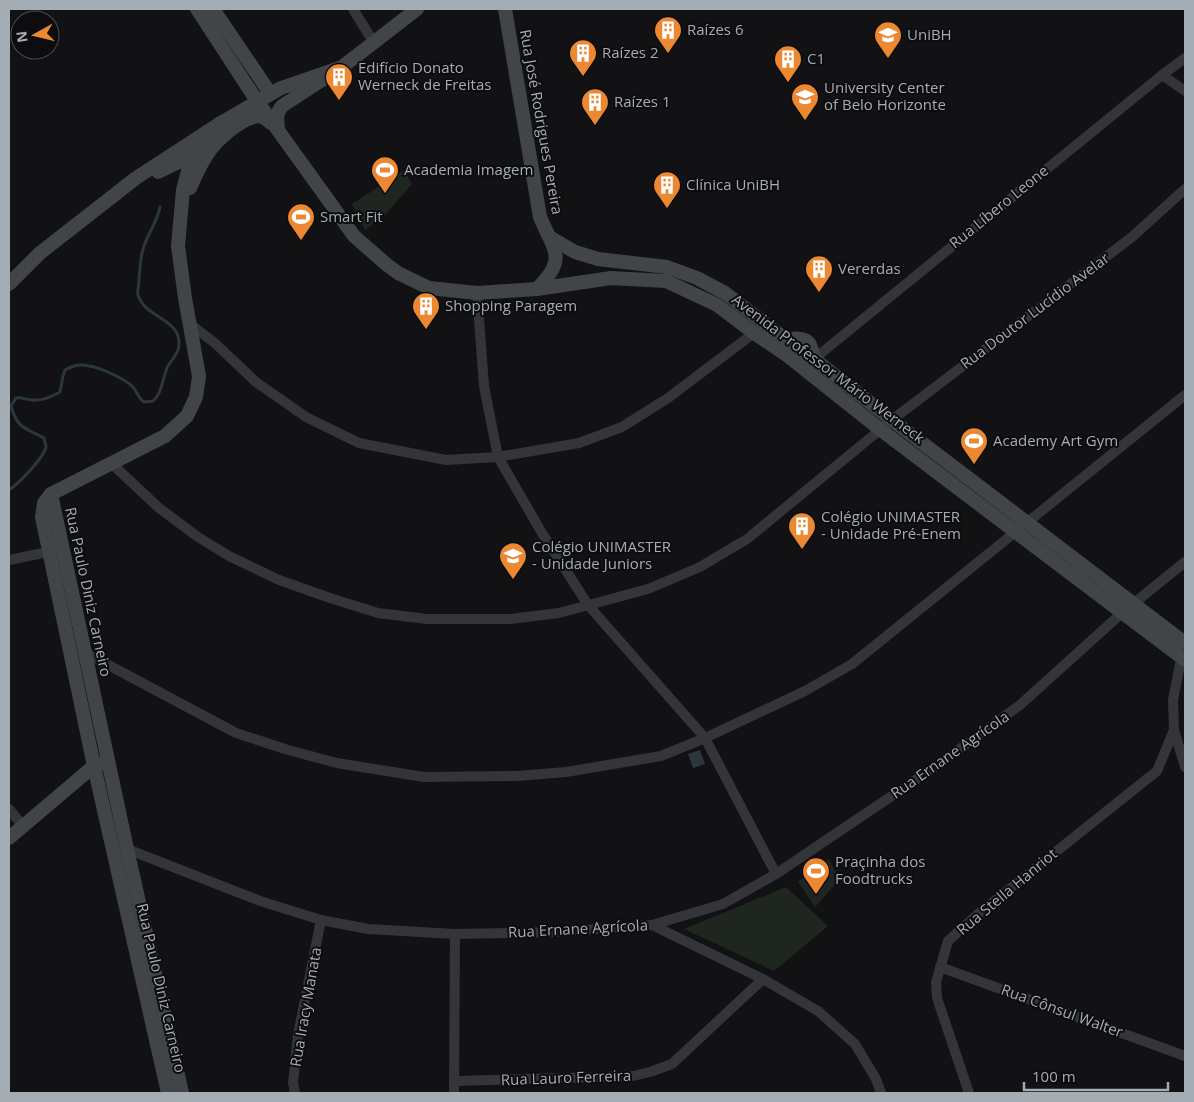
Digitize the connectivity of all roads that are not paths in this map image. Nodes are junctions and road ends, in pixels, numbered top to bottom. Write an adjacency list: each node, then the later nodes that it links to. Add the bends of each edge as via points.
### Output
1 (197, 9): 12 (main road, Avenida Professor Mário Werneck)
2 (213, 9): 11 (main road)
3 (353, 9): 6 (street)
4 (418, 9): 6 (main road)
5 (505, 9): 22 (main road, Rua José Rodrigues Pereira, via 540,217)
6 (374, 43): 8 (main road)
7 (1185, 58): 9 (street, Rua Líbero Leone)
8 (342, 66): 11 (main road); 14 (main road, via 282,106 278,110)
9 (1162, 75): 10 (street); 31 (street, Rua Líbero Leone)
10 (1185, 91)
11 (270, 93): 12 (main road)
12 (257, 101): 13 (main road); 14 (main road, Avenida Professor Mário Werneck)
13 (219, 124): 16 (main road, via 196,147); 18 (main road)
14 (278, 128): 15 (main road, via 265,118 254,116); 25 (main road, Avenida Professor Mário Werneck, via 354,236 386,264 404,277 429,288)
15 (216, 143): 16 (main road); 21 (main road, via 200,166)
16 (192, 156): 17 (main road); 19 (main road)
17 (157, 172): 18 (main road); 19 (main road, via 177,173)
18 (136, 178): 23 (main road, via 40,253)
19 (184, 183): 21 (main road)
20 (1185, 189): 33 (street, Rua Doutor Lucídio Avelar, via 1132,237)
21 (182, 204): 26 (main road, via 178,246)
22 (551, 238): 24 (main road, via 554,266 550,276); 31 (main road, Avenida Professor Mário Werneck, via 591,257 667,267 697,278 725,293 785,339 807,340)
23 (11, 286)
24 (537, 289): 25 (main road, Avenida Professor Mário Werneck); 27 (main road, Avenida Professor Mário Werneck, via 611,278 666,281 717,305)
25 (477, 293): 35 (street, via 484,386)
26 (190, 324): 28 (street); 29 (main road)
27 (754, 333): 30 (main road, Avenida Professor Mário Werneck); 35 (street, via 668,398 622,427 579,443)
28 (216, 344): 29 (street, via 207,342); 35 (street, via 256,382 306,417 359,443 446,460)
29 (195, 350): 36 (main road, via 199,376 196,396 187,416 165,436)
30 (788, 356): 31 (main road, via 806,360); 34 (main road, Avenida Professor Mário Werneck)
31 (814, 358): 33 (main road, Avenida Professor Mário Werneck)
32 (1185, 395): 38 (street)
33 (892, 420): 34 (street, Rua Doutor Lucídio Avelar); 38 (main road, Avenida Professor Mário Werneck)
34 (881, 430): 38 (main road, Avenida Professor Mário Werneck); 43 (street, Rua Doutor Lucídio Avelar, via 747,539 700,567 648,589)
35 (498, 457): 43 (street)
36 (111, 462): 37 (main road); 43 (street, Rua Doutor Lucídio Avelar, via 159,508 229,556 278,580 378,613 427,619 510,619 560,613)
37 (51, 494): 39 (main road, Rua Paulo Diniz Carneiro, via 44,503 42,517); 46 (main road, Rua Paulo Diniz Carneiro)
38 (1022, 527): 42 (main road, Avenida Professor Mário Werneck); 44 (main road, Avenida Professor Mário Werneck); 49 (street, via 852,664 805,691)
39 (48, 552): 40 (street); 51 (main road, Rua Paulo Diniz Carneiro)
40 (9, 560)
41 (1185, 562): 42 (street, Rua Ernane Agrícola)
42 (1135, 604): 44 (street, Rua Ernane Agrícola); 45 (main road, Avenida Professor Mário Werneck)
43 (588, 605): 49 (street)
44 (1123, 612): 47 (main road, Avenida Professor Mário Werneck); 57 (street, Rua Ernane Agrícola, via 1020,705)
45 (1185, 643)
46 (84, 652): 49 (street, via 236,732 337,763 424,777 566,772 661,756); 50 (main road, Rua Paulo Diniz Carneiro)
47 (1183, 660): 48 (street, via 1173,700)
48 (1174, 730): 52 (street); 61 (street, Rua Stella Hanriot, via 1157,771 948,941)
49 (705, 738): 57 (street)
50 (109, 760): 51 (main road); 56 (main road, Rua Paulo Diniz Carneiro)
51 (94, 766): 54 (main road); 65 (main road, Rua Paulo Diniz Carneiro)
52 (1185, 767)
53 (9, 808): 54 (street)
54 (23, 826): 55 (main road)
55 (9, 838)
56 (127, 848): 58 (street, Rua Ernane Agrícola, via 260,901); 66 (main road, Rua Paulo Diniz Carneiro)
57 (776, 874): 59 (street, Rua Ernane Agrícola, via 723,904)
58 (321, 920): 60 (street, Rua Ernane Agrícola, via 368,929); 67 (street, Rua Iracy Manata, via 298,1035)
59 (652, 926): 60 (street, Rua Ernane Agrícola); 62 (street)
60 (455, 934): 64 (street)
61 (940, 967): 63 (street, Rua Cônsul Walter); 70 (street, Rua Stella Hanriot, via 936,982 937,998)
62 (763, 979): 64 (street, Rua Lauro Ferreira, via 672,1064 650,1072 633,1076); 69 (street, via 818,1011 855,1044)
63 (1185, 1056)
64 (454, 1081): 68 (street)
65 (168, 1093)
66 (182, 1093)
67 (294, 1093)
68 (454, 1093)
69 (881, 1093)
70 (969, 1093)

